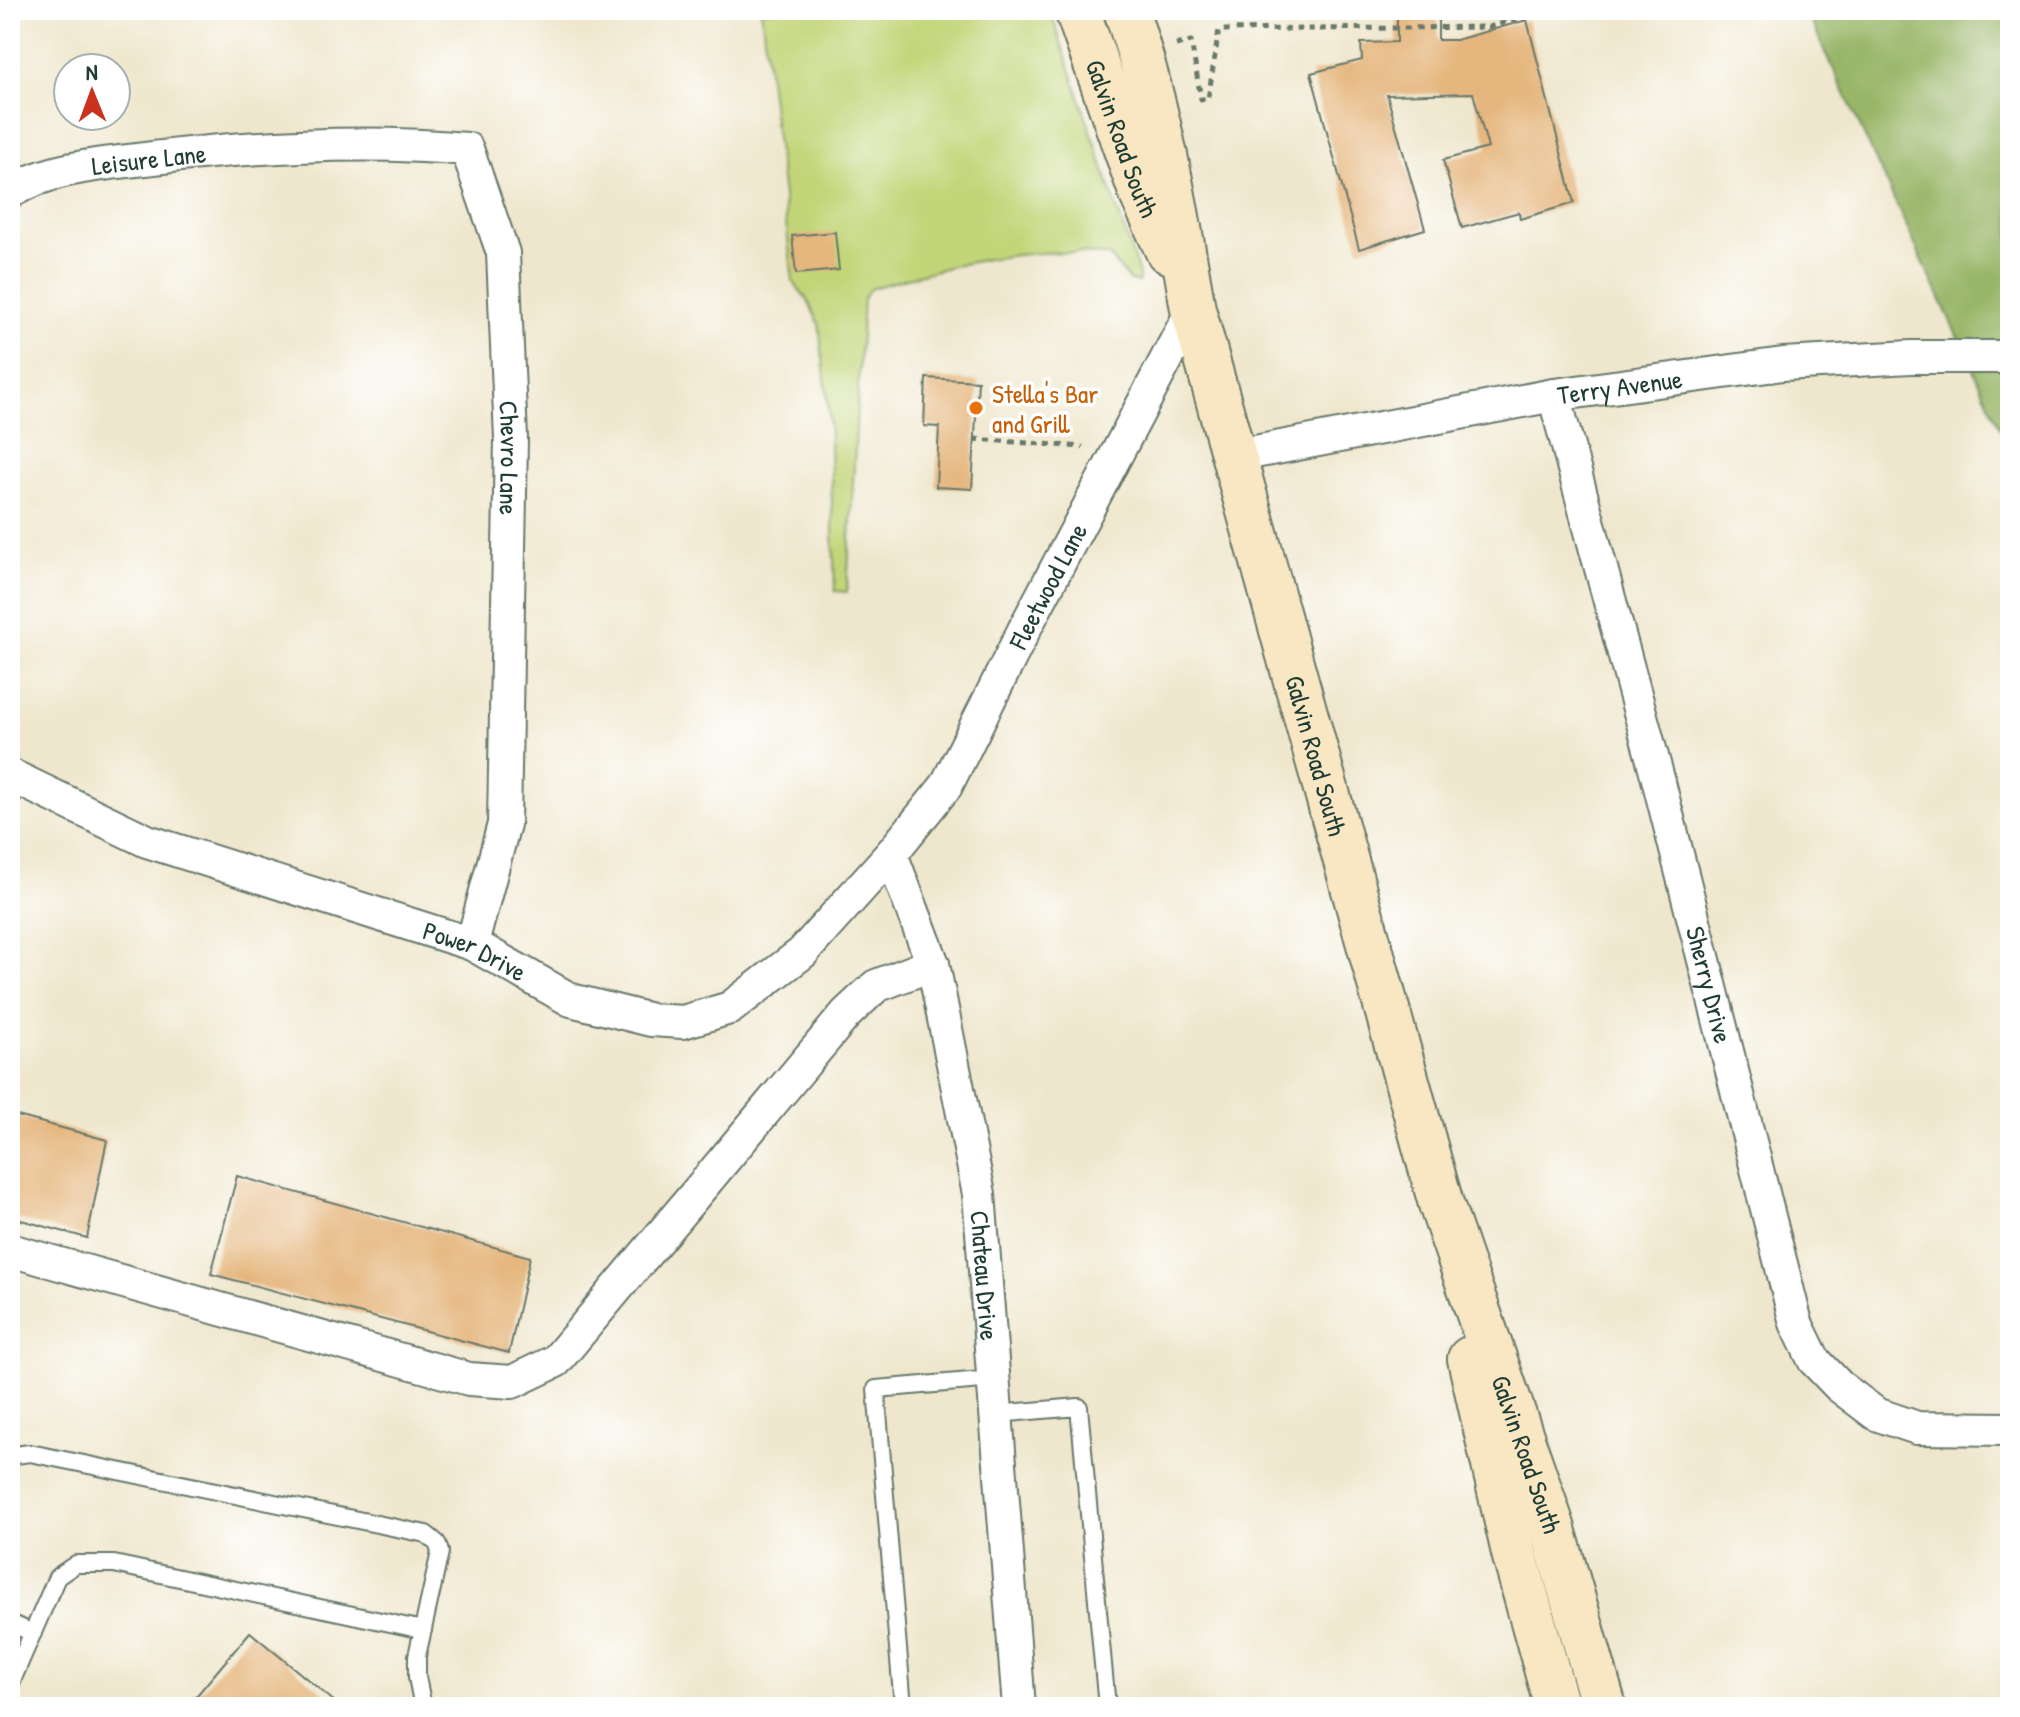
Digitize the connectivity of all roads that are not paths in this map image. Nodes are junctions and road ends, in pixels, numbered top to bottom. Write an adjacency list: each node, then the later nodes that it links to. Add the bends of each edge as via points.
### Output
1 (1077, 10): 5 (main road, Galvin Road South, via 1141,192)
2 (1126, 10): 5 (main road, Galvin Road South, via 1170,169)
3 (291, 148): 4 (street, Leisure Lane, via 221,149 89,166 26,182); 11 (street, Chevro Lane, via 411,144 467,149 503,253 511,439 504,824)
4 (10, 192)
5 (1193, 309): 8 (main road, Galvin Road South); 10 (street, Fleetwood Lane, via 946,786)
6 (2010, 357): 7 (street, Terry Avenue, via 1783,364)
7 (1554, 395): 8 (street, Terry Avenue); 17 (street, Sherry Drive, via 1796,1323 1814,1360 1876,1414 1917,1428)
8 (1234, 456): 13 (main road, Galvin Road South)
9 (10, 775): 11 (street, Power Drive, via 147,841)
10 (891, 854): 11 (street, Power Drive, via 802,953 730,1008 683,1022 651,1020 571,1000); 12 (street, Chateau Drive)
11 (472, 944)
12 (933, 964): 14 (street, via 876,986 846,1014 556,1361 512,1382 469,1379); 15 (street, Chateau Drive, via 979,1194)
13 (1441, 1204): 27 (main road, Galvin Road South, via 1510,1539); 28 (main road, Galvin Road South, via 1552,1526)
14 (10, 1250)
15 (994, 1379): 16 (street, Chateau Drive); 24 (lane, via 876,1389)
16 (996, 1414): 25 (street, Chateau Drive); 26 (lane, via 1079,1407)
17 (2010, 1429)
18 (12, 1455): 20 (lane, via 30,1453 426,1534 440,1552)
19 (10, 1623): 21 (lane)
20 (423, 1630): 21 (lane, via 88,1562 57,1577); 23 (lane, via 416,1667)
21 (33, 1633): 22 (lane)
22 (10, 1685)
23 (423, 1707)
24 (903, 1707)
25 (1019, 1707)
26 (1107, 1707)
27 (1557, 1707)
28 (1604, 1707)

